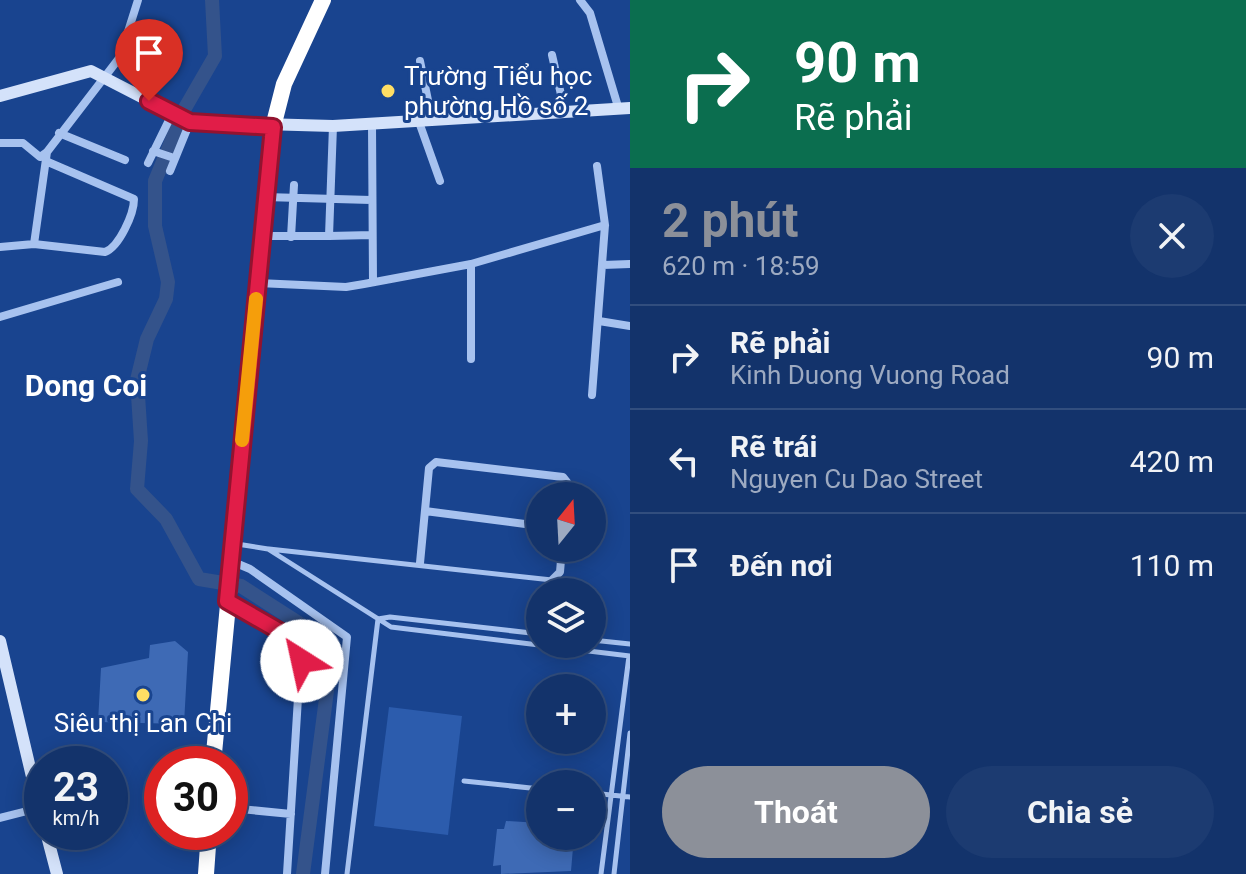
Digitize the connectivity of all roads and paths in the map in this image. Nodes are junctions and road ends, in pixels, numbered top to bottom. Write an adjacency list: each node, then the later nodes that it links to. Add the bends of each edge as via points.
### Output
1 (138, 0): 7 (street, via 120,57)
2 (323, 0): 16 (highway, via 284,84)
3 (595, 0): 4 (street)
4 (583, 4): 9 (street)
5 (552, 55): 10 (street)
6 (420, 61): 12 (street)
7 (104, 76): 8 (street, via 77,72); 11 (street); 17 (street)
8 (0, 96)
9 (625, 109): 10 (street)
10 (565, 112): 12 (street)
11 (172, 114): 13 (street); 19 (street)
12 (426, 121): 14 (street); 26 (street)
13 (190, 122): 16 (street); 21 (street)
14 (372, 125): 15 (street); 31 (street)
15 (333, 126): 16 (street); 30 (street)
16 (273, 127): 28 (highway)
17 (59, 133): 20 (street); 22 (street)
18 (0, 143): 20 (street, via 23,143)
19 (153, 151): 21 (street); 23 (street)
20 (48, 157): 37 (street); 37 (street, via 130,196 135,204 110,251)
21 (174, 158): 25 (street)
22 (125, 160)
23 (148, 163)
24 (597, 166): 32 (street)
25 (170, 171)
26 (440, 181)
27 (294, 185): 29 (street)
28 (265, 197): 29 (street); 34 (highway)
29 (293, 199): 30 (street); 36 (street)
30 (330, 199): 31 (street); 35 (street)
31 (371, 200): 33 (street)
32 (605, 225): 39 (street); 41 (street)
33 (372, 235): 35 (street); 43 (street)
34 (261, 236): 36 (street); 44 (highway)
35 (329, 236): 36 (street)
36 (291, 237)
37 (34, 244): 38 (street)
38 (0, 247)
39 (471, 264): 43 (street); 48 (street)
40 (630, 264): 41 (street)
41 (603, 265): 46 (street)
42 (118, 282): 45 (street)
43 (373, 282): 44 (street, via 346,287)
44 (257, 283): 54 (highway)
45 (0, 317)
46 (599, 321): 47 (street); 49 (street)
47 (630, 326)
48 (471, 359)
49 (592, 395)
50 (567, 482): 51 (street, via 563,477 436,462 429,468)
51 (425, 511): 52 (street); 55 (street)
52 (526, 524)
53 (268, 549): 54 (lane); 55 (lane); 58 (lane)
54 (231, 557): 57 (highway); 82 (street, via 347,637)
55 (420, 563): 56 (lane)
56 (536, 578)
57 (227, 600): 66 (highway); 74 (street, via 288,635 301,650)
58 (378, 619): 59 (lane); 63 (lane, via 391,627); 83 (lane)
59 (526, 632)
60 (0, 641): 64 (street)
61 (606, 641): 62 (lane)
62 (630, 644)
63 (630, 656): 71 (lane)
64 (3, 667): 67 (street)
65 (630, 733): 72 (lane)
66 (215, 746)
67 (24, 750)
68 (464, 781): 69 (lane)
69 (526, 788)
70 (606, 795): 71 (lane)
71 (610, 795): 72 (lane); 84 (lane)
72 (626, 796): 85 (lane)
73 (248, 810): 74 (street)
74 (291, 814): 81 (street)
75 (24, 815): 76 (street)
76 (0, 818)
77 (51, 850): 79 (street)
78 (208, 850): 80 (highway)
79 (57, 874)
80 (206, 874)
81 (287, 874)
82 (325, 874)
83 (347, 874)
84 (601, 874)
85 (614, 874)

